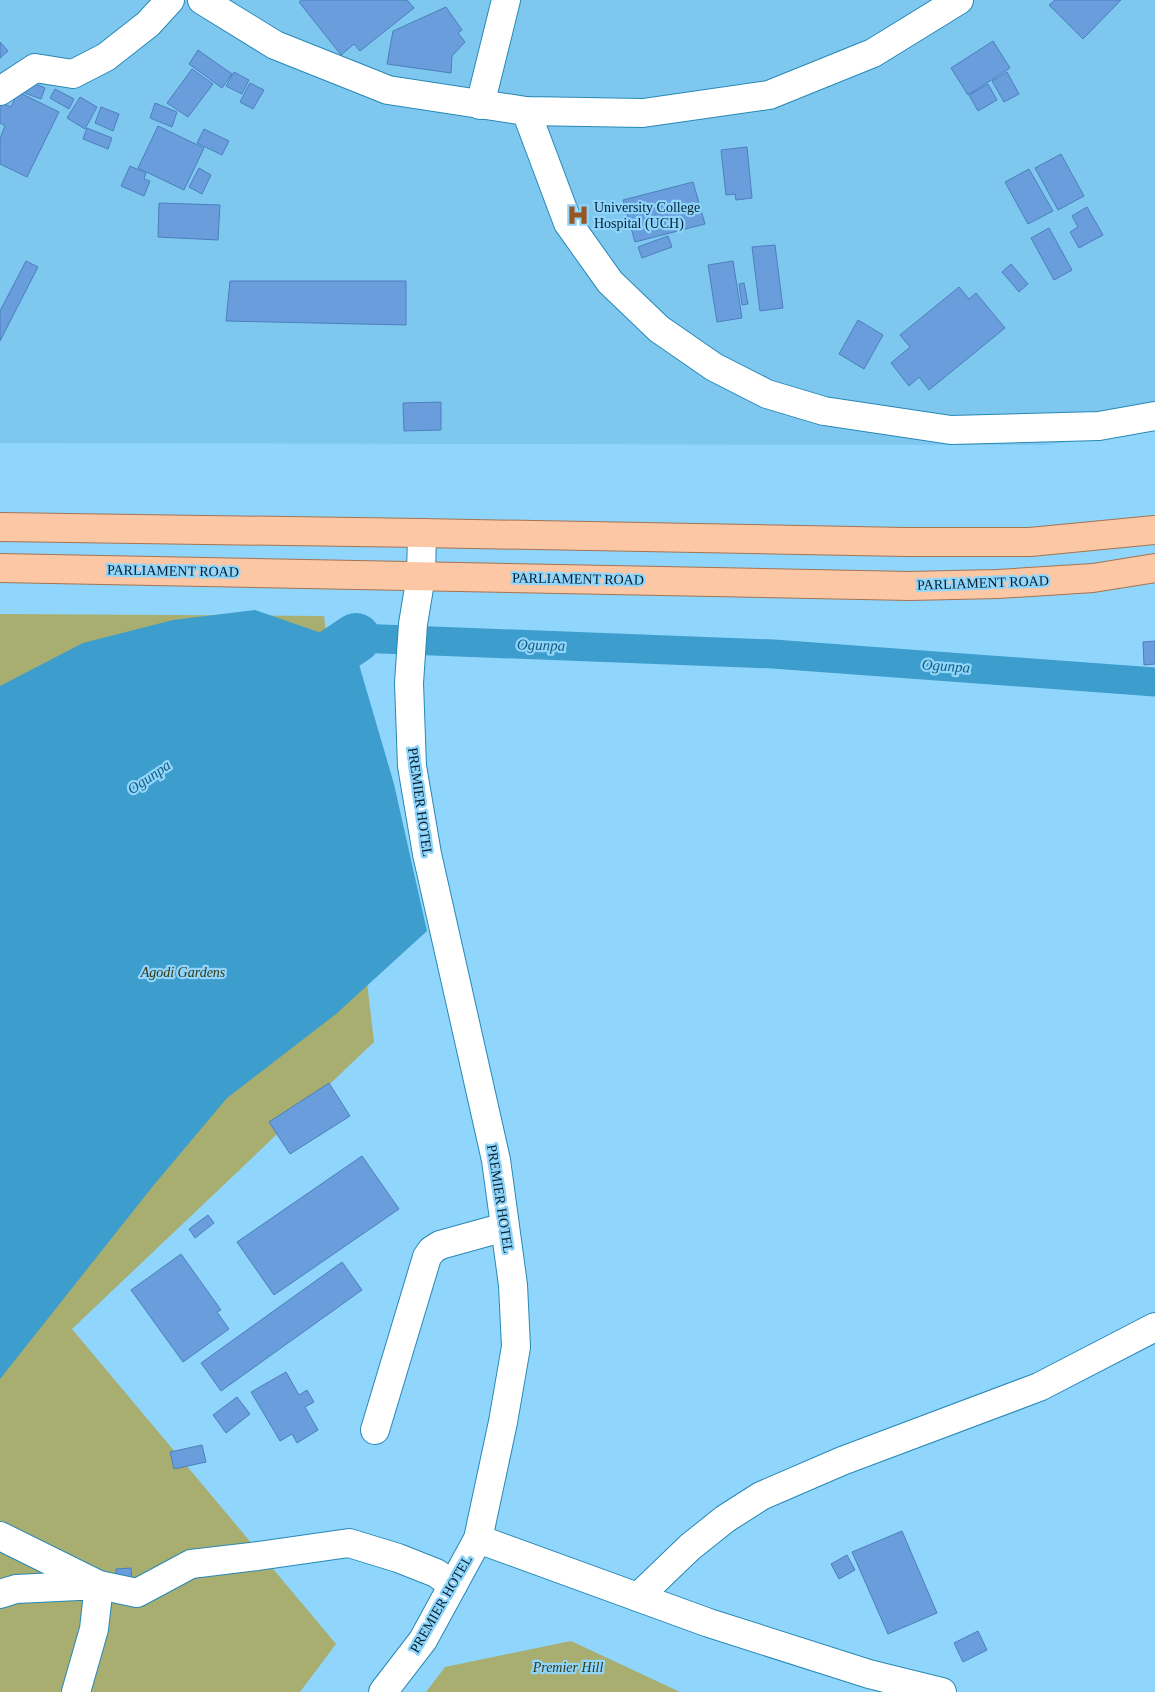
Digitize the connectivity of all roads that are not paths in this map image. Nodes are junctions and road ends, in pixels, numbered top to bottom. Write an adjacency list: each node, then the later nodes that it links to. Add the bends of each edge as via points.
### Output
1 (170, 0): 5 (street, via 148,24 106,57 73,74 35,68)
2 (202, 0): 6 (street, via 275,45 388,90)
3 (506, 0): 6 (street)
4 (959, 0): 7 (street, via 873,53 769,95 644,113)
5 (0, 91)
6 (480, 105): 7 (street)
7 (526, 111): 8 (street, via 568,223 610,282 659,329 714,367 766,394 824,411 951,430 1099,426)
8 (1155, 416)
9 (0, 528): 11 (main road)
10 (1155, 530): 11 (main road, via 1030,542)
11 (422, 533): 14 (street, PREMIER HOTEL)
12 (0, 568): 14 (main road, PARLIAMENT ROAD)
13 (1155, 568): 14 (main road, PARLIAMENT ROAD, via 1084,578 910,586)
14 (421, 576): 15 (street, PREMIER HOTEL, via 413,624 410,682 412,766 427,854 496,1160)
15 (505, 1227): 17 (street, via 440,1245 427,1257); 19 (street, PREMIER HOTEL, via 513,1285 516,1346)
16 (1155, 1327): 23 (street, via 1038,1387 842,1461 761,1496 690,1547)
17 (375, 1430)
18 (0, 1536): 20 (street)
19 (478, 1539): 21 (street, PREMIER HOTEL); 23 (street)
20 (99, 1585): 21 (street, via 138,1594 191,1564 349,1543 436,1573); 22 (street, via 16,1590); 24 (street, via 94,1629)
21 (453, 1585): 25 (street, PREMIER HOTEL, via 423,1640)
22 (0, 1594)
23 (638, 1598): 26 (street, via 869,1674)
24 (76, 1692)
25 (383, 1692)
26 (942, 1692)

